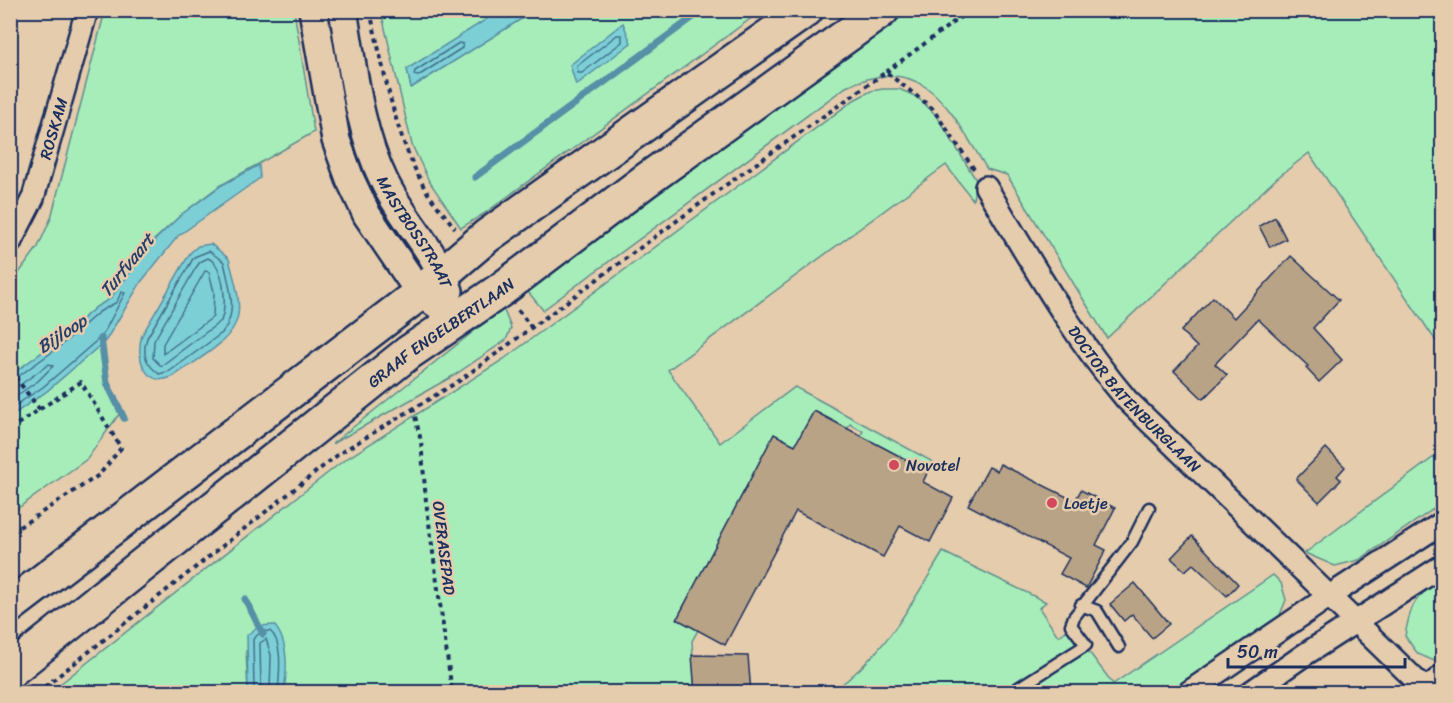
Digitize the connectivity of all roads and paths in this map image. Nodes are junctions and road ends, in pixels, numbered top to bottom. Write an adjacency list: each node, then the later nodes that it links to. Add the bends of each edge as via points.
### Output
1 (87, 10): 12 (street, ROSKAM, via 33,198)
2 (313, 10): 14 (street, MASTBOSSTRAAT, via 342,159 367,215)
3 (343, 10): 14 (street, MASTBOSSTRAAT, via 365,131 375,162)
4 (370, 10): 13 (path, MASTBOSSTRAAT, via 407,153 421,182)
5 (787, 10): 9 (lane)
6 (806, 10): 9 (main road)
7 (882, 10): 15 (main road, GRAAF ENGELBERTLAAN)
8 (970, 10): 10 (path)
9 (754, 47): 13 (main road)
10 (886, 72): 11 (path, via 932,108); 17 (path)
11 (986, 186): 26 (street, DOCTOR BATENBURGLAAN, via 1048,301 1107,377 1218,497)
12 (10, 243)
13 (471, 249): 14 (main road)
14 (432, 283): 16 (street, MASTBOSSTRAAT); 28 (main road)
15 (502, 289): 16 (main road, GRAAF ENGELBERTLAAN); 17 (path)
16 (458, 318): 31 (main road, GRAAF ENGELBERTLAAN, via 408,352)
17 (532, 328): 19 (path, via 459,381)
18 (12, 372): 20 (path)
19 (413, 408): 34 (path, via 339,453); 35 (path, OVERASEPAD, via 421,441)
20 (40, 410): 21 (path); 24 (path, via 81,382 121,448 99,475)
21 (10, 429)
22 (1149, 508): 27 (lane, via 1132,542)
23 (1443, 523): 26 (street)
24 (10, 533)
25 (1443, 566): 29 (street)
26 (1331, 595): 29 (street, DOCTOR BATENBURGLAAN); 37 (street)
27 (1081, 605): 30 (lane, via 1097,611); 36 (lane, via 1071,625 1086,645)
28 (10, 606)
29 (1357, 621): 33 (street, DOCTOR BATENBURGLAAN); 38 (street)
30 (1119, 647)
31 (10, 671)
32 (1443, 676): 33 (street)
33 (1425, 692)
34 (38, 693)
35 (452, 693)
36 (1012, 693)
37 (1189, 693)
38 (1251, 693)

